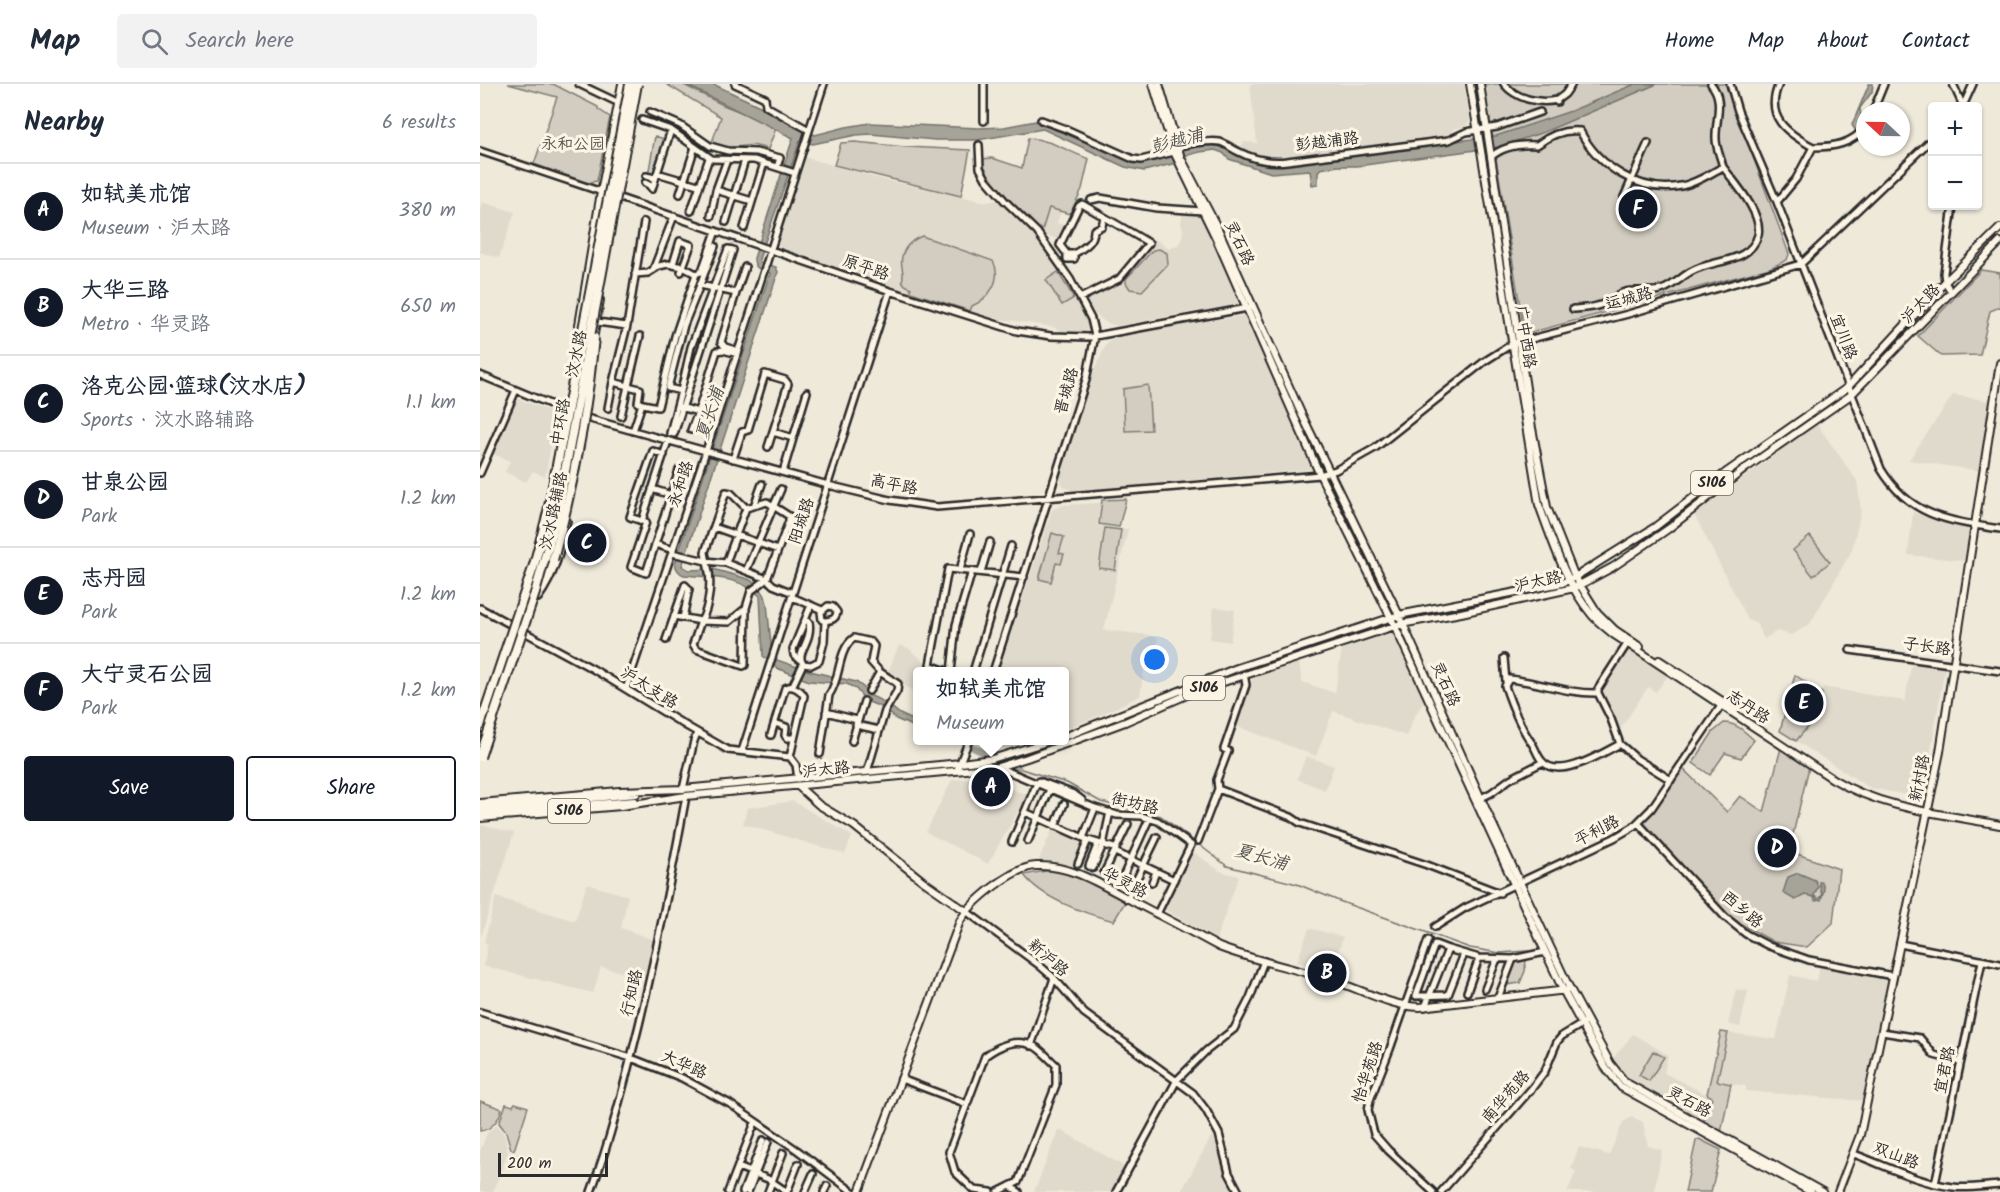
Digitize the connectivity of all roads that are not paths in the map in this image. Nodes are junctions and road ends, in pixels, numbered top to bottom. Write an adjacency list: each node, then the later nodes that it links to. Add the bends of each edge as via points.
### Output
1 (579, 84): 22 (street)
2 (622, 84): 22 (main road, 汶水路)
3 (635, 84): 28 (main road, 汶水路); 34 (main road, 汶水路); 62 (main road, 汶水路); 96 (highway, 中环路, bridge); 234 (highway, 中环路, bridge, via 548,512)
4 (735, 84): 30 (street, via 765,98 766,106)
5 (824, 84): 30 (street)
6 (984, 84): 27 (street)
7 (1153, 84): 42 (main road, 灵石路)
8 (1159, 84): 42 (main road, 灵石路)
9 (1470, 84): 32 (main road, 广中西路)
10 (1479, 84): 31 (main road, 广中西路)
11 (1504, 84): 12 (street, via 1536,102 1557,101)
12 (1572, 84)
13 (1711, 84): 50 (street, via 1719,100 1716,142)
14 (1730, 84): 67 (street, 宜川路)
15 (1779, 84): 40 (street, via 1774,104 1779,122)
16 (1884, 84): 19 (street)
17 (1953, 84): 20 (street)
18 (1972, 84): 21 (street)
19 (1877, 102)
20 (1961, 102)
21 (1965, 102)
22 (619, 103): 60 (main road, 汶水路)
23 (650, 112): 37 (street, via 670,119)
24 (1540, 112): 31 (street, 彭越浦路)
25 (642, 120): 29 (street)
26 (1041, 120): 42 (street, 彭越浦路, via 1133,159)
27 (984, 121)
28 (633, 122): 34 (main road); 62 (main road, 汶水路)
29 (672, 130): 39 (street); 54 (street)
30 (809, 130): 52 (street, 永和路)
31 (1487, 133): 32 (street, 彭越浦路); 45 (main road, 广中西路)
32 (1477, 134): 42 (street, 彭越浦路, via 1274,162 1219,142); 80 (main road, 广中西路)
33 (1856, 136): 40 (street, via 1844,143)
34 (625, 137): 62 (main road, 汶水路)
35 (1648, 142): 56 (street)
36 (1928, 143): 86 (street, 运城路)
37 (707, 144): 41 (street); 44 (street)
38 (979, 145): 88 (street, via 980,168 986,179 1037,232)
39 (695, 147): 44 (street); 55 (street)
40 (1813, 147): 67 (street, via 1796,179)
41 (723, 150): 46 (street); 51 (street, via 780,158)
42 (1176, 150): 49 (main road, 灵石路)
43 (480, 151): 60 (street, 原平路)
44 (706, 156): 46 (street); 58 (street)
45 (1491, 156): 56 (street, via 1523,144 1537,145 1567,130 1580,131 1599,159); 79 (main road, 广中西路)
46 (725, 160): 47 (street); 59 (street)
47 (745, 160): 48 (street); 63 (street)
48 (764, 163): 51 (street); 66 (street)
49 (1182, 164): 70 (main road, 灵石路); 102 (main road, 灵石路, via 1219,231)
50 (1724, 167): 56 (street, via 1695,182 1668,188); 103 (street, via 1755,214 1758,232 1749,249 1734,258 1693,270 1665,289 1628,291 1598,306)
51 (780, 168): 52 (street)
52 (793, 173): 83 (street, 永和路)
53 (646, 176): 54 (street)
54 (656, 176): 55 (street); 57 (street, via 652,189)
55 (684, 180): 58 (street); 61 (street)
56 (1631, 180): 64 (street)
57 (645, 183)
58 (698, 185): 69 (street)
59 (716, 190): 63 (street); 72 (street)
60 (601, 192): 62 (street, 原平路); 133 (main road, 汶水路)
61 (680, 194)
62 (614, 196): 71 (street, 原平路); 92 (main road, 汶水路); 96 (main road, 汶水路); 133 (main road, 汶水路)
63 (734, 196): 66 (street); 75 (street)
64 (1624, 197)
65 (1091, 200): 70 (street)
66 (752, 201): 76 (street)
67 (1777, 202): 86 (street, 宜川路)
68 (1952, 210): 94 (street)
69 (691, 211)
70 (1203, 211): 102 (main road, 灵石路)
71 (674, 216): 78 (street, 原平路); 93 (street)
72 (711, 216)
73 (1104, 217): 84 (street, via 1089,243); 84 (street, via 1082,204 1078,206 1060,245); 101 (street, via 1130,236 1149,243 1119,279)
74 (644, 222): 91 (street)
75 (726, 222)
76 (744, 228)
77 (2000, 228): 94 (main road, 沪太路 / S106)
78 (716, 231): 83 (street, 原平路); 90 (street)
79 (1503, 232): 80 (main road); 113 (main road, 广中西路)
80 (1494, 233): 113 (main road, 广中西路)
81 (2000, 242): 99 (main road, 沪太路 / S106)
82 (715, 246): 95 (street)
83 (771, 249): 98 (street, 原平路); 116 (street, 永和路)
84 (1070, 256): 88 (street)
85 (673, 264): 89 (street); 89 (street, via 680,241 691,244); 93 (street, via 659,266)
86 (1801, 264): 113 (street, 运城路); 124 (street, 宜川路)
87 (745, 267): 100 (street)
88 (1062, 267): 101 (street)
89 (682, 270): 90 (street)
90 (699, 272): 95 (street); 129 (street, via 675,336 658,407)
91 (635, 273): 93 (street); 105 (street)
92 (599, 274): 96 (main road); 117 (main road, 汶水路)
93 (649, 274)
94 (1946, 282): 99 (street); 124 (main road, 沪太路 / S106)
95 (700, 285): 97 (street); 106 (street)
96 (600, 288): 104 (main road, 汶水路); 191 (highway, bridge, via 592,363 567,506 553,560); 252 (highway, 中环路, bridge, via 553,532)
97 (717, 289): 97 (street, via 733,250 728,249); 100 (street); 107 (street); 130 (street)
98 (890, 291): 109 (street, 原平路, via 1017,331); 158 (street, 阳城路)
99 (1951, 292): 128 (main road, 沪太路 / S106)
100 (736, 293): 110 (street)
101 (1080, 298): 109 (street)
102 (1250, 308): 109 (street, 原平路); 153 (main road, 灵石路); 155 (main road, 灵石路)
103 (1573, 309)
104 (597, 322): 105 (street); 111 (main road, 汶水路)
105 (627, 326): 122 (street)
106 (683, 328): 107 (street); 112 (street)
107 (696, 332): 114 (street)
108 (640, 336): 123 (street)
109 (1095, 336): 162 (street, 晋城路, via 1086,380)
110 (721, 342): 115 (street, via 715,347); 116 (street)
111 (592, 343): 117 (main road); 133 (main road, 汶水路)
112 (679, 344): 114 (street); 126 (street, via 668,388)
113 (1516, 344): 153 (street, 运城路, via 1485,361 1375,448); 188 (main road, 广中西路, via 1539,505 1551,539)
114 (691, 346): 126 (street)
115 (717, 351): 116 (street); 132 (street)
116 (738, 352): 144 (street, 永和路)
117 (584, 356): 133 (main road, 汶水路)
118 (2000, 363): 167 (main road, 新村路)
119 (767, 366): 120 (street)
120 (765, 374): 139 (street, via 788,384); 145 (street, via 748,430 742,432)
121 (480, 375): 125 (street, 高平路)
122 (613, 382): 123 (street); 131 (street)
123 (628, 386): 129 (street, via 640,389 638,403); 134 (street)
124 (1848, 387): 128 (street, 宜川路); 188 (main road, 沪太路 / S106, via 1655,527)
125 (516, 390): 133 (street, 高平路); 154 (street)
126 (681, 391): 130 (street)
127 (807, 392): 141 (street)
128 (1851, 395): 167 (street, 宜川路, via 1877,463 1898,492 1932,515); 190 (main road, 沪太路 / S106, via 1746,468 1668,529 1613,567)
129 (642, 404): 138 (street)
130 (679, 407): 132 (street)
131 (608, 408)
132 (698, 412): 137 (street)
133 (572, 413): 136 (street, 高平路); 148 (main road, 汶水路); 156 (main road, 汶水路); 207 (main road, 汶水路)
134 (621, 416)
135 (797, 416): 141 (street)
136 (586, 418): 138 (street, 高平路); 149 (street, 汶水路辅路)
137 (691, 430)
138 (633, 431): 142 (street, 高平路)
139 (773, 432): 141 (street); 143 (street)
140 (743, 438): 145 (street)
141 (792, 438): 152 (street)
142 (669, 441): 144 (street, 高平路); 146 (street)
143 (768, 447)
144 (709, 452): 147 (street, 高平路); 177 (street, 永和路)
145 (735, 452): 147 (street)
146 (664, 454): 159 (street); 166 (street, via 653,451 630,517)
147 (733, 459): 152 (street, 高平路)
148 (570, 460): 149 (street); 150 (main road, 汶水路)
149 (577, 469): 193 (street, 汶水路辅路, via 558,560 548,584)
150 (568, 470): 156 (main road); 186 (main road, 汶水路)
151 (680, 470): 161 (street)
152 (783, 472): 158 (street, 高平路)
153 (1329, 472): 155 (street, 运城路); 198 (main road, 灵石路)
154 (480, 473)
155 (1320, 475): 162 (street, 高平路); 201 (main road, 灵石路)
156 (560, 483): 178 (main road, 汶水路)
157 (762, 484): 164 (street)
158 (828, 485): 162 (street, 高平路, via 937,507); 192 (street, 阳城路)
159 (652, 489): 161 (street); 166 (street)
160 (781, 489): 163 (street)
161 (671, 495): 174 (street)
162 (1049, 497): 187 (street, 晋城路)
163 (773, 505): 164 (street, via 767,502); 173 (street); 176 (street, via 789,516)
164 (754, 506): 165 (street)
165 (746, 508): 168 (street, via 726,492); 171 (street)
166 (642, 521): 174 (street, via 646,522 631,567 646,573)
167 (1975, 525): 169 (street, 宜川路); 213 (main road, 新村路)
168 (714, 527): 171 (street); 179 (street, via 705,552)
169 (2000, 529)
170 (970, 534): 181 (street)
171 (736, 535): 173 (street); 180 (street)
172 (990, 542): 184 (street)
173 (758, 543): 176 (street); 182 (street)
174 (655, 544): 177 (street)
175 (1011, 546): 185 (street)
176 (778, 550): 189 (street)
177 (674, 552): 179 (street); 223 (street, 永和路)
178 (540, 561): 186 (main road); 207 (main road, 汶水路)
179 (706, 561): 180 (street); 203 (street, via 707,607)
180 (726, 563): 182 (street)
181 (960, 570): 183 (street); 214 (street, via 948,569)
182 (746, 571): 189 (street)
183 (972, 571): 184 (street); 215 (street, via 956,625)
184 (981, 572): 185 (street)
185 (1003, 574): 187 (street); 216 (street)
186 (542, 577): 191 (main road, 汶水路)
187 (1024, 577): 217 (street, 晋城路)
188 (1572, 578): 190 (main road, 广中西路); 198 (main road, 沪太路 / S106)
189 (767, 579): 192 (street); 196 (street, via 751,591)
190 (1576, 586): 205 (main road, 沪太路 / S106); 209 (main road, 志丹路, via 1592,615); 228 (main road, 志丹路, via 1615,630)
191 (537, 594): 193 (main road, 汶水路)
192 (792, 595): 194 (street); 250 (street, 阳城路)
193 (533, 604): 207 (main road, 汶水路)
194 (811, 605): 197 (street); 202 (street)
195 (480, 608): 207 (street, 沪太支路)
196 (746, 608): 203 (street, via 729,622); 203 (street, via 743,666 696,649 693,644)
197 (822, 610): 204 (street); 204 (street, via 828,606 837,612 834,619)
198 (1400, 615): 201 (main road, 沪太路 / S106); 205 (main road, 灵石路)
199 (674, 616): 200 (street); 200 (street, via 685,585 689,589); 208 (street)
200 (682, 618): 203 (street)
201 (1391, 618): 206 (main road, 灵石路); 239 (main road, 沪太路 / S106, via 1237,668)
202 (805, 620): 212 (street, via 810,630); 212 (street, via 793,649)
203 (701, 621)
204 (825, 621): 212 (street, via 819,661 811,665)
205 (1403, 624): 206 (main road, 沪太路 / S106); 269 (main road, 灵石路)
206 (1394, 627): 220 (main road, 沪太路 / S106); 302 (main road, 灵石路)
207 (517, 629): 223 (street, 沪太支路); 226 (main road, 汶水路); 229 (main road, 汶水路); 231 (main road, 汶水路); 237 (main road, 汶水路)
208 (666, 640)
209 (1627, 644): 225 (street); 228 (main road, 志丹路)
210 (1850, 650): 213 (street, 子长路)
211 (1504, 658): 221 (street)
212 (801, 663): 222 (street, via 796,678)
213 (1953, 664): 218 (street, 子长路); 276 (main road, 新村路)
214 (930, 667)
215 (951, 667)
216 (975, 667)
217 (995, 667)
218 (2000, 671)
219 (880, 672): 224 (street); 230 (street, via 871,662 871,642 854,638 846,647); 235 (street, via 898,684)
220 (1244, 674): 243 (main road, 沪太路 / S106); 266 (street, via 1246,686 1224,749 1228,751 1217,780)
221 (1506, 682): 225 (street, via 1509,679); 254 (street, via 1515,714)
222 (786, 686): 233 (street); 240 (street, via 804,696)
223 (626, 689): 236 (street, 沪太支路)
224 (869, 691)
225 (1598, 693): 244 (street)
226 (496, 696): 229 (main road); 245 (main road, 汶水路)
227 (864, 701): 232 (street)
228 (1722, 704): 261 (street, 平利路); 276 (main road, 志丹路, via 1847,783)
229 (497, 712): 241 (main road, 汶水路)
230 (826, 712): 232 (street); 251 (street)
231 (480, 721)
232 (857, 722): 235 (street); 242 (street)
233 (775, 723): 238 (street); 240 (street, via 786,727 787,738)
234 (480, 726)
235 (879, 730): 259 (street)
236 (697, 733): 250 (street, 沪太支路, via 728,750); 264 (street)
237 (480, 735)
238 (771, 735)
239 (1069, 735)
240 (794, 738): 253 (street)
241 (488, 741): 249 (main road); 255 (main road, 汶水路)
242 (852, 741)
243 (1069, 743)
244 (1620, 744): 254 (street, via 1565,768); 261 (street)
245 (480, 745)
246 (967, 745): 256 (street)
247 (1040, 745): 256 (main road, 沪太路 / S106)
248 (1062, 745): 257 (main road, 沪太路 / S106)
249 (480, 751)
250 (742, 752): 253 (street, 沪太支路)
251 (820, 754)
252 (480, 757)
253 (790, 757): 262 (street, via 796,765)
254 (1543, 762): 269 (street)
255 (480, 763)
256 (961, 763): 258 (street); 259 (main road, 沪太路 / S106)
257 (998, 767): 258 (main road, 沪太路 / S106); 260 (street, 街坊路)
258 (957, 770): 262 (main road, 沪太路 / S106)
259 (867, 772): 262 (main road, 沪太路 / S106)
260 (1027, 778): 263 (street, 街坊路); 271 (street, via 1074,794)
261 (1671, 780): 286 (street, 平利路)
262 (798, 782): 264 (main road, 沪太路 / S106); 268 (main road, 沪太路 / S106); 305 (main road, 新沪路, via 819,805 854,826)
263 (1037, 783): 265 (street, 街坊路); 277 (street)
264 (683, 789): 267 (main road, 沪太路 / S106)
265 (1050, 789): 271 (street, 街坊路); 281 (street)
266 (1218, 789): 290 (street); 303 (street, via 1300,823)
267 (657, 790): 272 (main road, 沪太路 / S106); 274 (main road, 沪太路 / S106)
268 (686, 796): 270 (main road, 沪太路 / S106); 332 (street, 行知路)
269 (1481, 798): 302 (main road, 灵石路)
270 (657, 801): 279 (main road, 沪太路 / S106); 280 (main road, 沪太路 / S106)
271 (1083, 802): 275 (street, 街坊路)
272 (480, 803)
273 (1064, 804): 285 (street)
274 (480, 808)
275 (1095, 808): 278 (street, 街坊路); 288 (street)
276 (1928, 809): 283 (main road, 志丹路); 309 (main road, 新村路)
277 (1025, 812): 281 (street); 291 (street)
278 (1110, 812): 282 (street, 街坊路); 292 (street)
279 (480, 813)
280 (480, 818)
281 (1038, 818): 285 (street); 289 (street)
282 (1149, 819): 294 (street); 299 (street, 街坊路, via 1158,821 1191,845)
283 (2000, 823)
284 (1128, 824): 293 (street)
285 (1055, 825): 288 (street)
286 (1635, 825): 302 (street, 平利路); 319 (street, 西乡路, via 1746,934 1809,960)
287 (1157, 837): 296 (street)
288 (1085, 839): 292 (street); 295 (street)
289 (1028, 841)
290 (1198, 841)
291 (1012, 842)
292 (1101, 844): 293 (street)
293 (1115, 850): 294 (street); 298 (street)
294 (1131, 860): 296 (street); 300 (street)
295 (1078, 864)
296 (1144, 866): 297 (street); 304 (street)
297 (1156, 872): 299 (street); 301 (street)
298 (1104, 873)
299 (1174, 880): 306 (street, 街坊路)
300 (1121, 881)
301 (1152, 882)
302 (1517, 885): 303 (street, 平利路); 311 (main road, 灵石路); 322 (main road, 灵石路)
303 (1500, 893): 307 (street, 平利路)
304 (1127, 899): 305 (main road, 华灵路, via 1074,872 1035,866 1012,874); 306 (main road, 华灵路)
305 (966, 911): 320 (street, 新沪路); 334 (main road, 华灵路)
306 (1157, 914): 316 (main road, 华灵路, via 1219,947)
307 (1434, 927)
308 (1428, 940): 326 (street, 怡华苑路)
309 (1900, 944): 317 (street); 319 (main road, 新村路)
310 (1448, 949): 312 (street); 324 (street); 324 (street, via 1436,944 1416,996)
311 (1545, 952): 315 (street); 322 (main road, 灵石路)
312 (1464, 954): 313 (street); 324 (street, via 1448,995)
313 (1479, 958): 314 (street); 323 (street)
314 (1497, 959): 315 (street); 321 (street)
315 (1513, 959): 325 (street)
316 (1264, 961): 326 (main road, 华灵路); 335 (street, via 1234,1029)
317 (1982, 961): 318 (street); 333 (street, 宜君路)
318 (2000, 964)
319 (1893, 976): 330 (main road, 新村路)
320 (1054, 978): 331 (street); 335 (street, 新沪路, via 1084,1013)
321 (1485, 989)
322 (1567, 990): 325 (main road, 华灵路); 329 (main road, 灵石路)
323 (1467, 992)
324 (1429, 997): 327 (street)
325 (1498, 998): 327 (main road, 华灵路)
326 (1405, 1007): 327 (main road, 华灵路); 364 (street, 怡华苑路, via 1368,1110 1374,1134)
327 (1425, 1007)
328 (480, 1012): 332 (street, 大华路)
329 (1584, 1023): 365 (street, 南华苑路, via 1562,1036 1533,1087); 366 (main road, 灵石路, via 1605,1067 1621,1087); 367 (main road, 灵石路, via 1626,1082)
330 (1882, 1032): 333 (street, via 1920,1038 1934,1055); 340 (main road, 新村路)
331 (1031, 1046): 336 (street, via 1016,1042 998,1046 985,1056); 348 (street, via 1056,1065 1056,1085 1018,1182)
332 (631, 1058): 350 (street, 行知路); 357 (street, 大华路, via 708,1091)
333 (1960, 1062): 346 (street, 宜君路)
334 (901, 1079): 336 (street); 358 (main road, 华灵路)
335 (1177, 1080): 362 (street); 363 (street, 新沪路, via 1193,1093 1220,1134)
336 (967, 1104): 349 (street, via 949,1152 955,1172)
337 (754, 1125): 342 (street)
338 (766, 1141): 343 (street)
339 (783, 1153): 345 (street)
340 (1854, 1154): 346 (street, 双山路); 368 (main road, 新村路)
341 (798, 1164): 355 (street)
342 (738, 1167): 343 (street); 351 (street)
343 (753, 1173): 345 (street); 352 (street); 353 (street)
344 (813, 1174): 356 (street)
345 (772, 1182): 354 (street); 355 (street)
346 (1935, 1184): 347 (street, 双山路, via 1965,1188)
347 (2000, 1185)
348 (1010, 1186): 360 (street); 361 (street)
349 (974, 1191): 359 (street)
350 (591, 1192)
351 (728, 1192)
352 (743, 1192)
353 (748, 1192)
354 (768, 1192)
355 (787, 1192)
356 (805, 1192)
357 (853, 1192)
358 (859, 1192)
359 (991, 1192)
360 (998, 1192)
361 (1019, 1192)
362 (1116, 1192)
363 (1239, 1192)
364 (1433, 1192)
365 (1441, 1192)
366 (1811, 1192)
367 (1823, 1192)
368 (1838, 1192)

